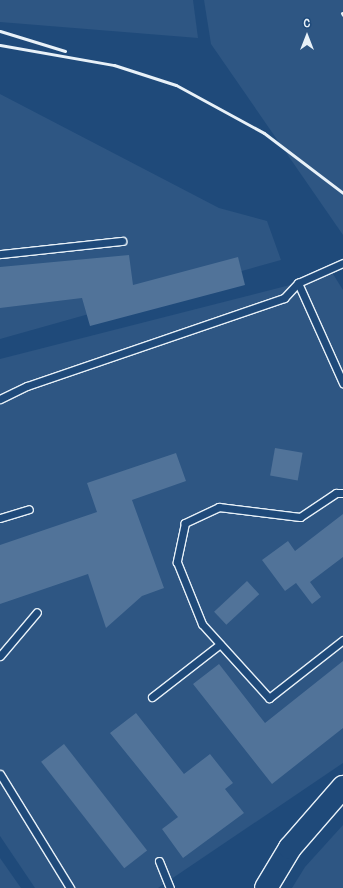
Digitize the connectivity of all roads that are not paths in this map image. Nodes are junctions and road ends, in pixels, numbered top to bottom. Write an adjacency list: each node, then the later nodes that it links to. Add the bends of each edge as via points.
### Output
1 (122, 241): 2 (lane)
2 (0, 254)
3 (343, 263): 4 (lane)
4 (298, 283): 5 (lane); 6 (lane, via 284,298 27,386)
5 (343, 383)
6 (0, 400)
7 (343, 493): 12 (lane, via 336,493 300,517 219,507 185,523 177,562 202,624)
8 (29, 509): 9 (lane)
9 (0, 518)
10 (37, 612): 13 (lane)
11 (343, 640): 12 (lane, via 269,698)
12 (220, 644): 14 (lane)
13 (0, 656)
14 (152, 697)
15 (0, 774): 19 (lane)
16 (343, 787): 18 (main road, via 290,848)
17 (159, 861): 20 (lane)
18 (265, 884)
19 (70, 888)
20 (170, 888)

